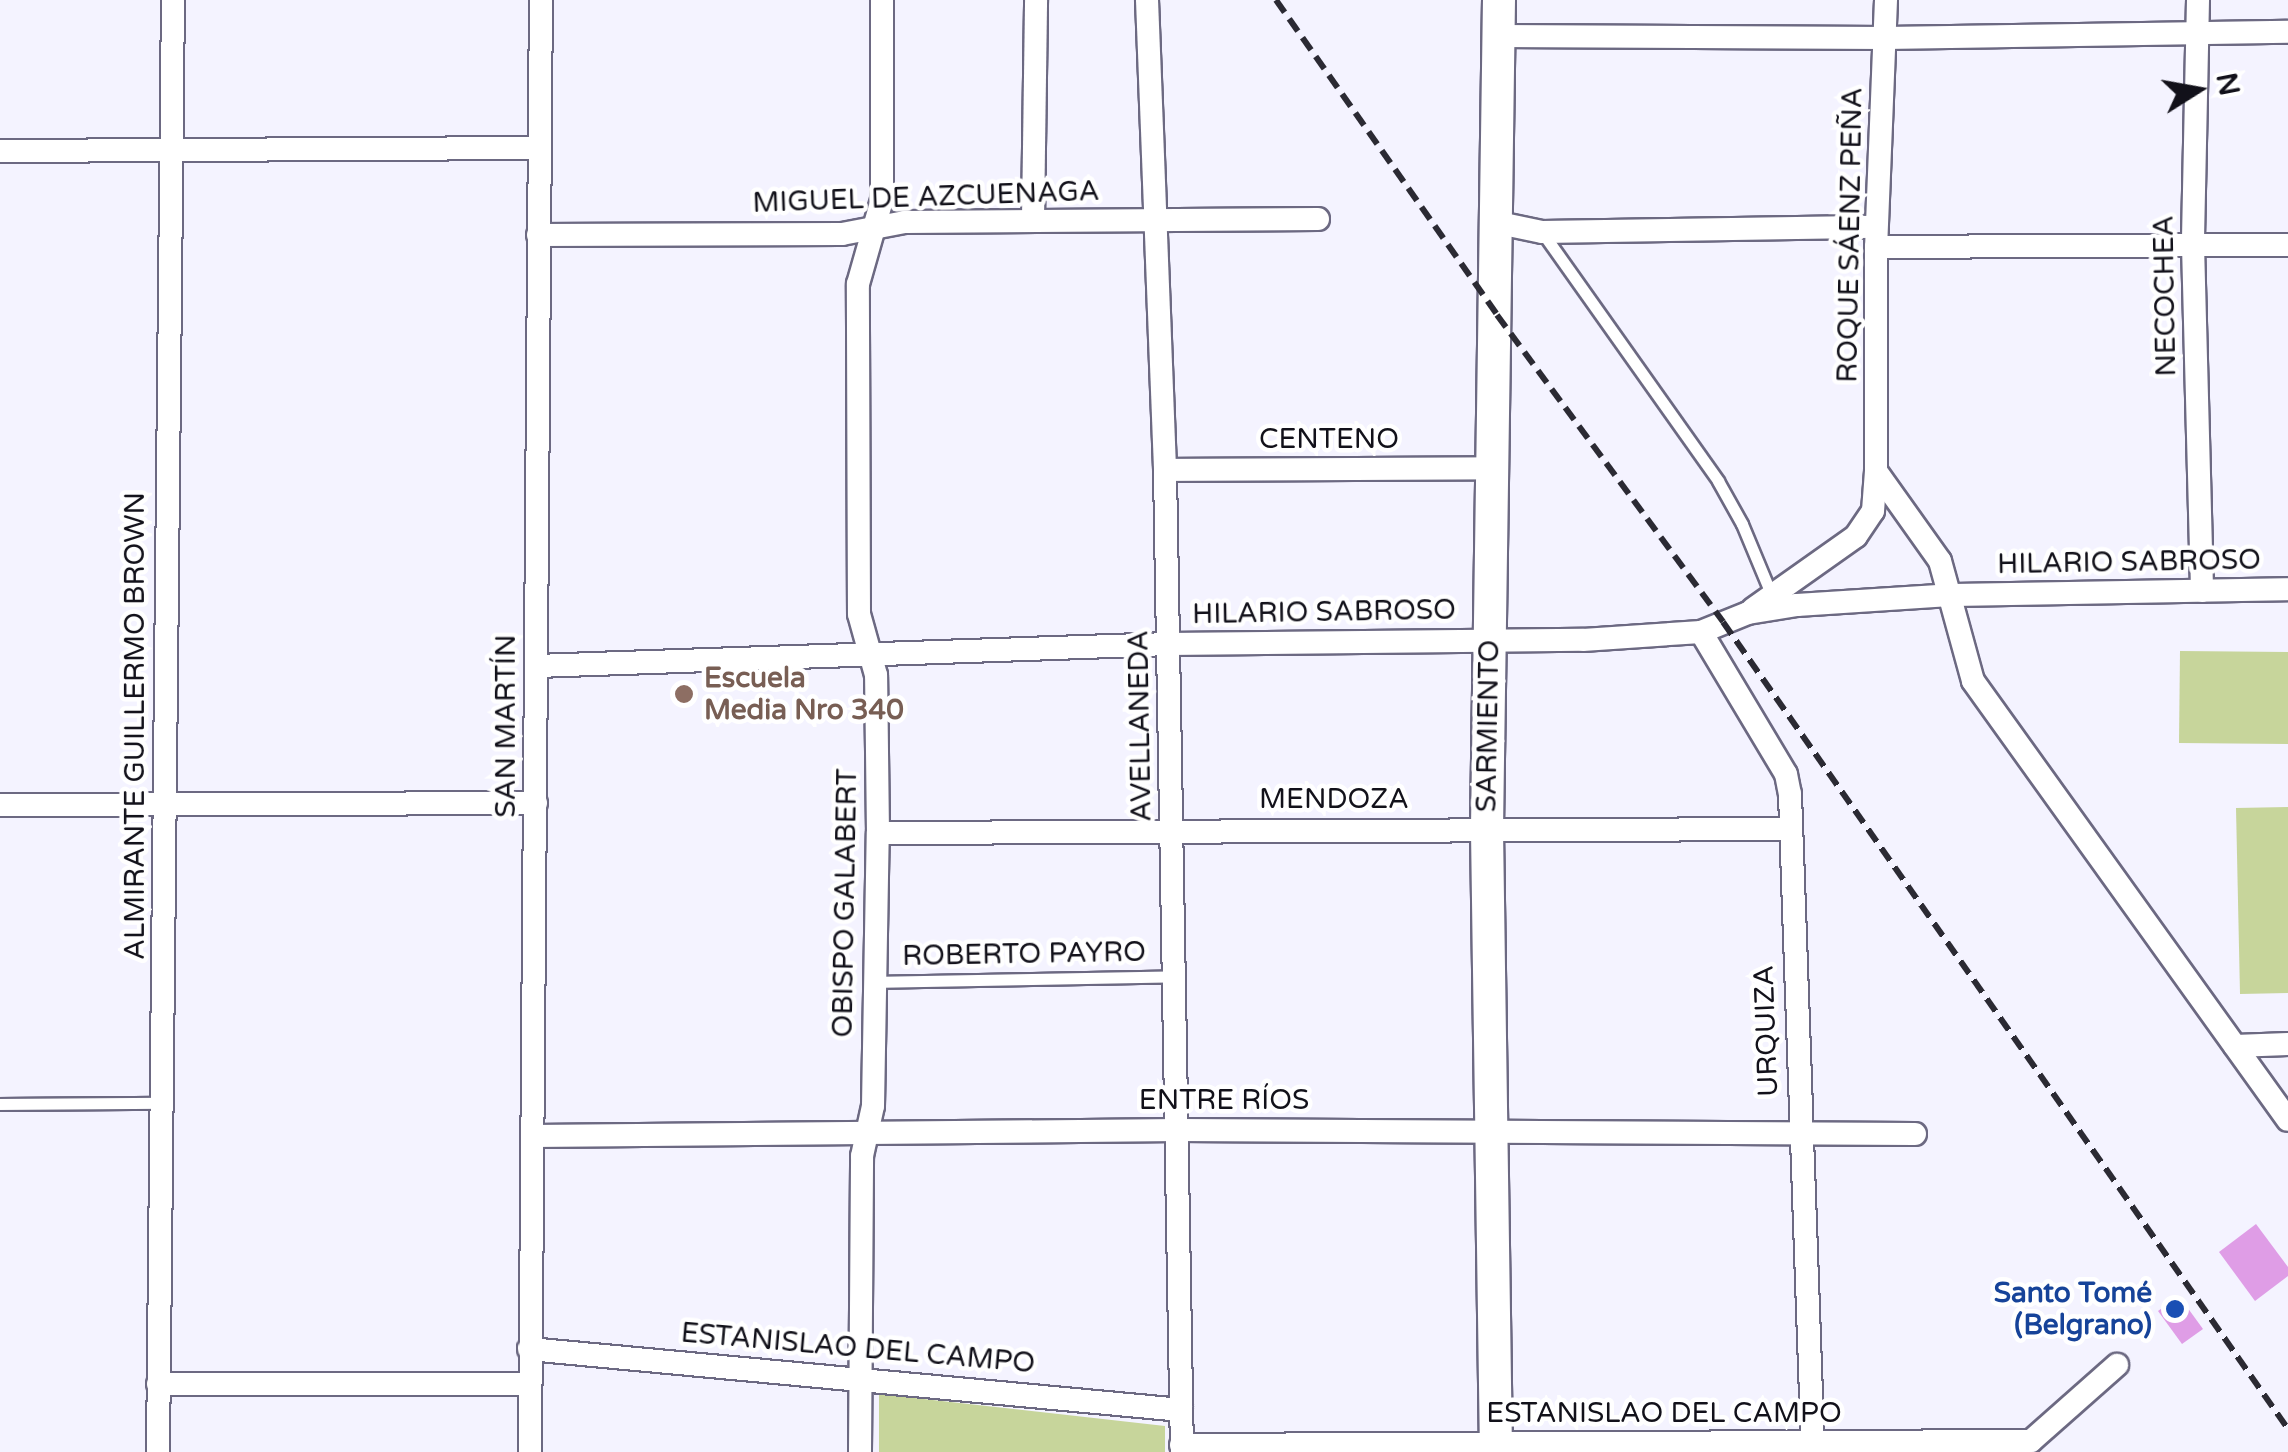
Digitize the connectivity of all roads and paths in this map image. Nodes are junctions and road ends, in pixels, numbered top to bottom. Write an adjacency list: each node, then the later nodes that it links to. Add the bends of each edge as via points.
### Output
1 (172, 0): 14 (street, ALMIRANTE GUILLERMO BROWN)
2 (541, 0): 13 (street, SAN MARTÍN)
3 (882, 0): 20 (street, OBISPO GALABERT, via 882,200)
4 (1036, 0): 18 (street)
5 (1147, 0): 17 (street, AVELLANEDA)
6 (1499, 0): 11 (street, SARMIENTO)
7 (1886, 0): 12 (street, ROQUE SÁENZ PEÑA)
8 (2198, 0): 10 (street, NECOCHEA)
9 (2288, 32): 10 (street)
10 (2197, 34): 12 (street); 24 (street, NECOCHEA)
11 (1499, 36): 12 (street); 19 (street, SARMIENTO)
12 (1885, 38): 23 (street, ROQUE SÁENZ PEÑA)
13 (537, 148): 14 (street); 22 (street, SAN MARTÍN)
14 (170, 150): 15 (street); 41 (street, ALMIRANTE GUILLERMO BROWN)
15 (0, 151)
16 (1318, 218): 17 (street, MIGUEL DE AZCUENAGA)
17 (1154, 219): 18 (street, MIGUEL DE AZCUENAGA); 27 (street, AVELLANEDA)
18 (1034, 220): 20 (street, MIGUEL DE AZCUENAGA, via 905,222)
19 (1499, 222): 21 (street); 26 (street, SARMIENTO)
20 (872, 230): 22 (street, MIGUEL DE AZCUENAGA); 37 (street, OBISPO GALABERT, via 858,284 859,614)
21 (1542, 232): 23 (street); 31 (lane, via 1718,480)
22 (538, 235): 38 (street, SAN MARTÍN)
23 (1876, 237): 24 (street); 28 (street, ROQUE SÁENZ PEÑA)
24 (2193, 245): 25 (street); 30 (street, NECOCHEA)
25 (2288, 245)
26 (1494, 468): 27 (street, CENTENO); 35 (street, SARMIENTO)
27 (1165, 470): 36 (street, AVELLANEDA)
28 (1876, 471): 31 (street, ROQUE SÁENZ PEÑA, via 1873,510 1864,526); 32 (street, via 1940,561)
29 (2288, 589): 30 (street, HILARIO SABROSO)
30 (2202, 591): 32 (street, HILARIO SABROSO)
31 (1772, 596): 33 (street, ROQUE SÁENZ PEÑA)
32 (1950, 596): 33 (street, HILARIO SABROSO); 49 (street, via 1973,681)
33 (1748, 613): 34 (street, HILARIO SABROSO)
34 (1701, 632): 35 (street, HILARIO SABROSO); 43 (street, URQUIZA, via 1786,774)
35 (1490, 640): 36 (street, HILARIO SABROSO); 42 (street, SARMIENTO)
36 (1168, 644): 37 (street, HILARIO SABROSO); 44 (street, AVELLANEDA)
37 (868, 655): 38 (street, HILARIO SABROSO); 45 (street, OBISPO GALABERT, via 876,675)
38 (536, 666): 39 (street, SAN MARTÍN)
39 (536, 802): 41 (street); 58 (street, SAN MARTÍN)
40 (0, 805): 41 (street)
41 (164, 806): 51 (street, ALMIRANTE GUILLERMO BROWN)
42 (1487, 828): 43 (street, MENDOZA); 44 (street, MENDOZA); 55 (street, SARMIENTO)
43 (1790, 829): 56 (street, URQUIZA)
44 (1172, 830): 45 (street, MENDOZA); 46 (street, AVELLANEDA)
45 (878, 833): 47 (street, OBISPO GALABERT)
46 (1175, 976): 47 (lane, ROBERTO PAYRO); 53 (street, AVELLANEDA)
47 (875, 982): 54 (street, OBISPO GALABERT)
48 (2288, 1044): 49 (street)
49 (2235, 1046): 52 (street)
50 (0, 1104): 51 (lane)
51 (161, 1104): 62 (street, ALMIRANTE GUILLERMO BROWN)
52 (2288, 1120)
53 (1178, 1130): 54 (street, ENTRE RÍOS); 55 (street, ENTRE RÍOS); 64 (street, AVELLANEDA)
54 (868, 1131): 58 (street, ENTRE RÍOS); 61 (street, OBISPO GALABERT, via 862,1156)
55 (1492, 1132): 56 (street, ENTRE RÍOS); 67 (street, SARMIENTO)
56 (1800, 1134): 57 (street, ENTRE RÍOS); 65 (street, URQUIZA)
57 (1915, 1134)
58 (533, 1136): 59 (street, SAN MARTÍN)
59 (529, 1348): 61 (street, ESTANISLAO DEL CAMPO); 63 (street, SAN MARTÍN)
60 (2117, 1365): 66 (street, ESTANISLAO DEL CAMPO)
61 (860, 1377): 64 (street, ESTANISLAO DEL CAMPO); 71 (street, OBISPO GALABERT)
62 (158, 1384): 63 (street); 69 (street, ALMIRANTE GUILLERMO BROWN)
63 (530, 1384): 70 (street, SAN MARTÍN)
64 (1180, 1410): 68 (street, AVELLANEDA)
65 (1813, 1447): 66 (street, ESTANISLAO DEL CAMPO); 67 (street, ESTANISLAO DEL CAMPO)
66 (2034, 1447)
67 (1496, 1448): 68 (street, ESTANISLAO DEL CAMPO)
68 (1182, 1449)
69 (158, 1452)
70 (530, 1452)
71 (860, 1452)

